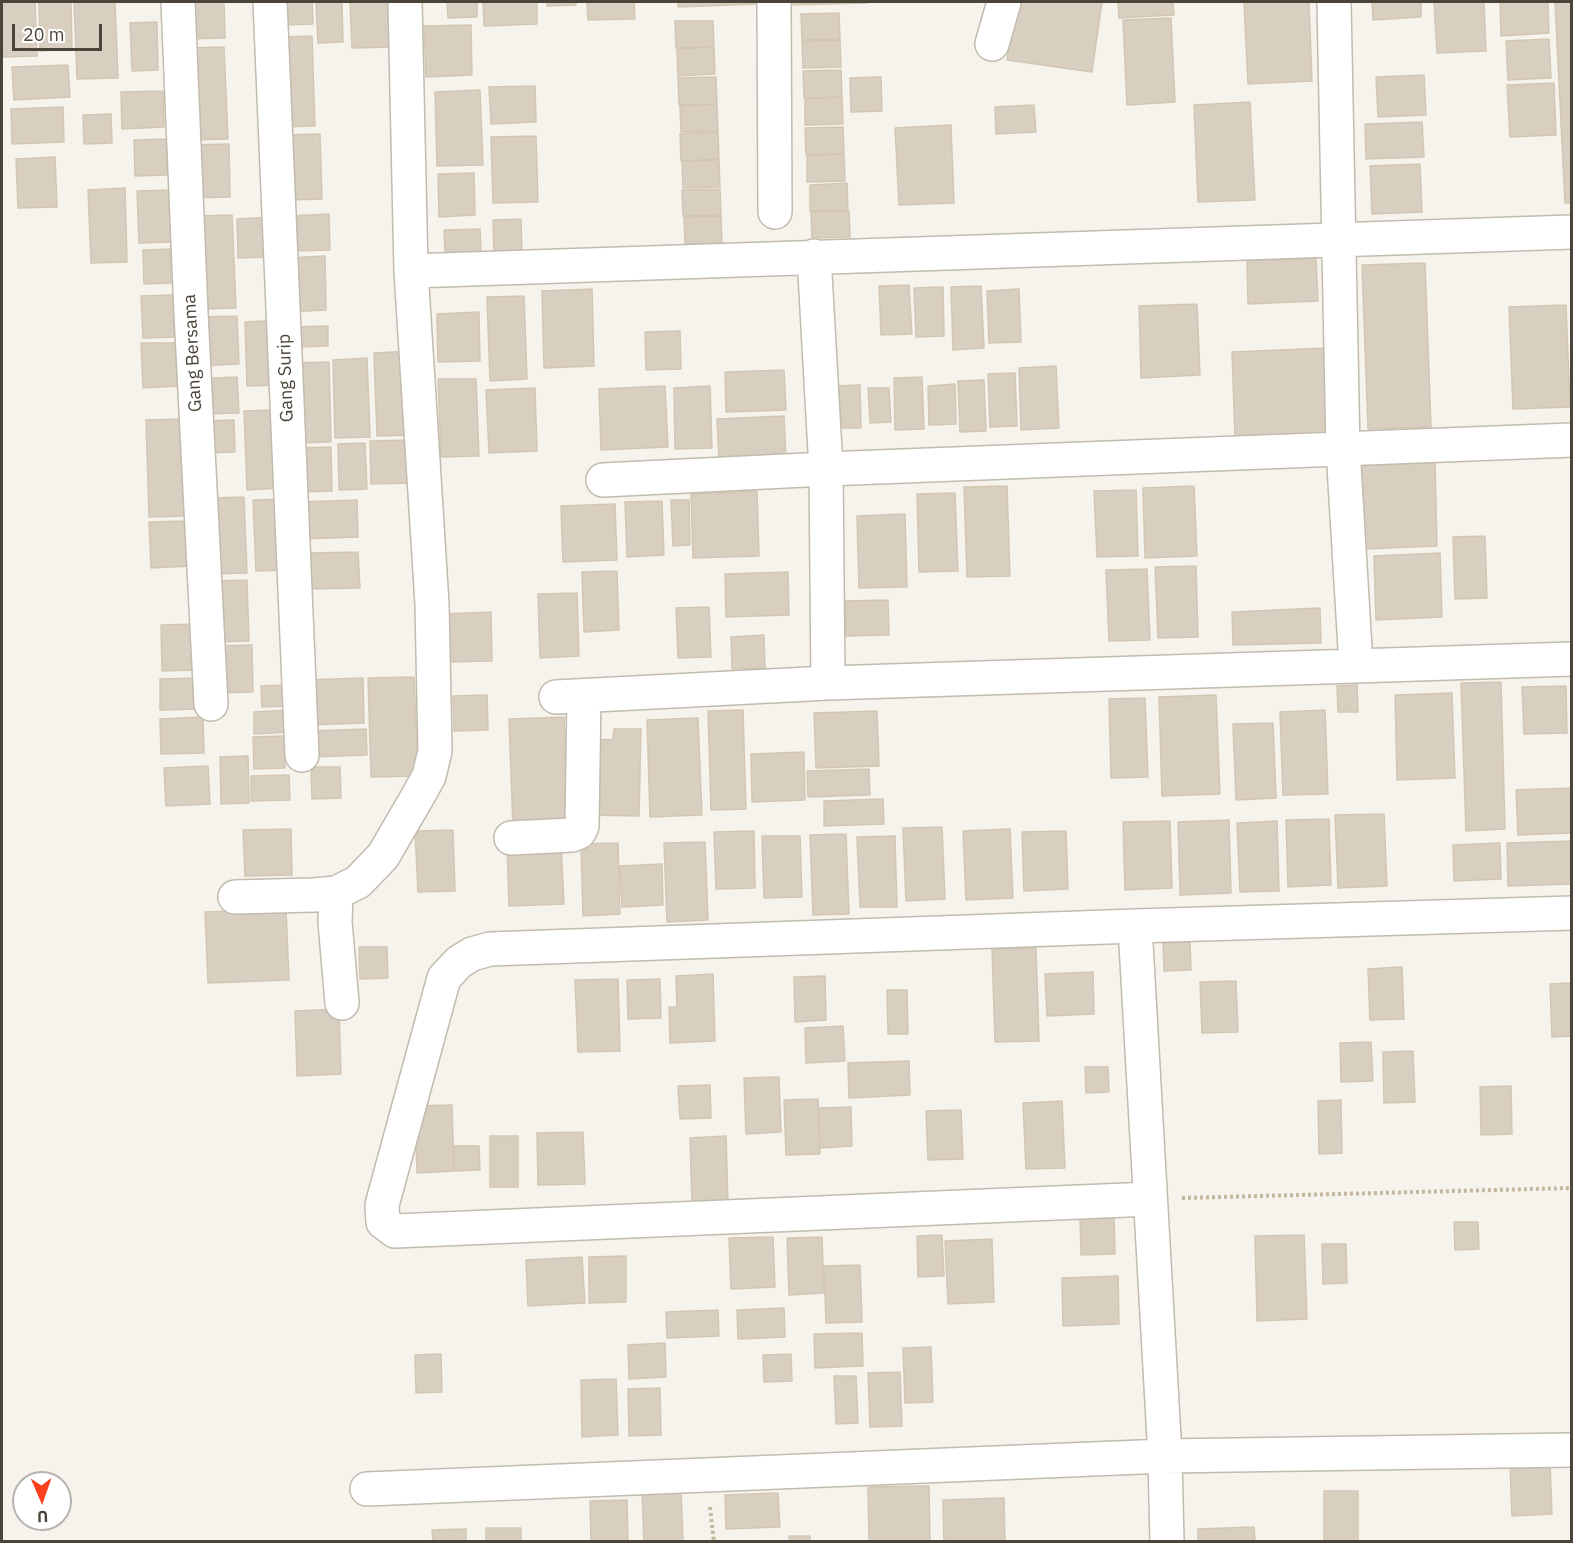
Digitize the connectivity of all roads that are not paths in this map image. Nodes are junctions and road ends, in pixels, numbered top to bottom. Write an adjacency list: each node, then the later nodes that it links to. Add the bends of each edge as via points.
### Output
1 (178, 2): 20 (street, Gang Bersama)
2 (270, 2): 21 (street, Gang Surip)
3 (405, 2): 12 (street)
4 (774, 2): 8 (street)
5 (1004, 2): 7 (street)
6 (1334, 2): 10 (street)
7 (992, 44)
8 (775, 212)
9 (1572, 232): 10 (street)
10 (1340, 239): 11 (street); 14 (street)
11 (814, 256): 12 (street); 15 (street)
12 (411, 271): 23 (street, via 432,604 435,751 429,776 383,856 358,882)
13 (1572, 440): 14 (street)
14 (1343, 449): 15 (street); 18 (street)
15 (825, 469): 16 (street); 19 (street)
16 (603, 480)
17 (1572, 659): 18 (street)
18 (1356, 665): 19 (street)
19 (828, 683): 22 (street, via 570,696 582,826 572,836)
20 (211, 704)
21 (302, 755)
22 (511, 838)
23 (336, 893): 24 (street); 27 (street)
24 (234, 897)
25 (1572, 913): 26 (street)
26 (1135, 926): 28 (street); 28 (street, via 490,949 472,954 444,978 382,1205 383,1222 395,1231)
27 (342, 1003)
28 (1150, 1199): 30 (street)
29 (1572, 1449): 30 (street)
30 (1165, 1456): 31 (street); 32 (street)
31 (367, 1489)
32 (1167, 1542)

